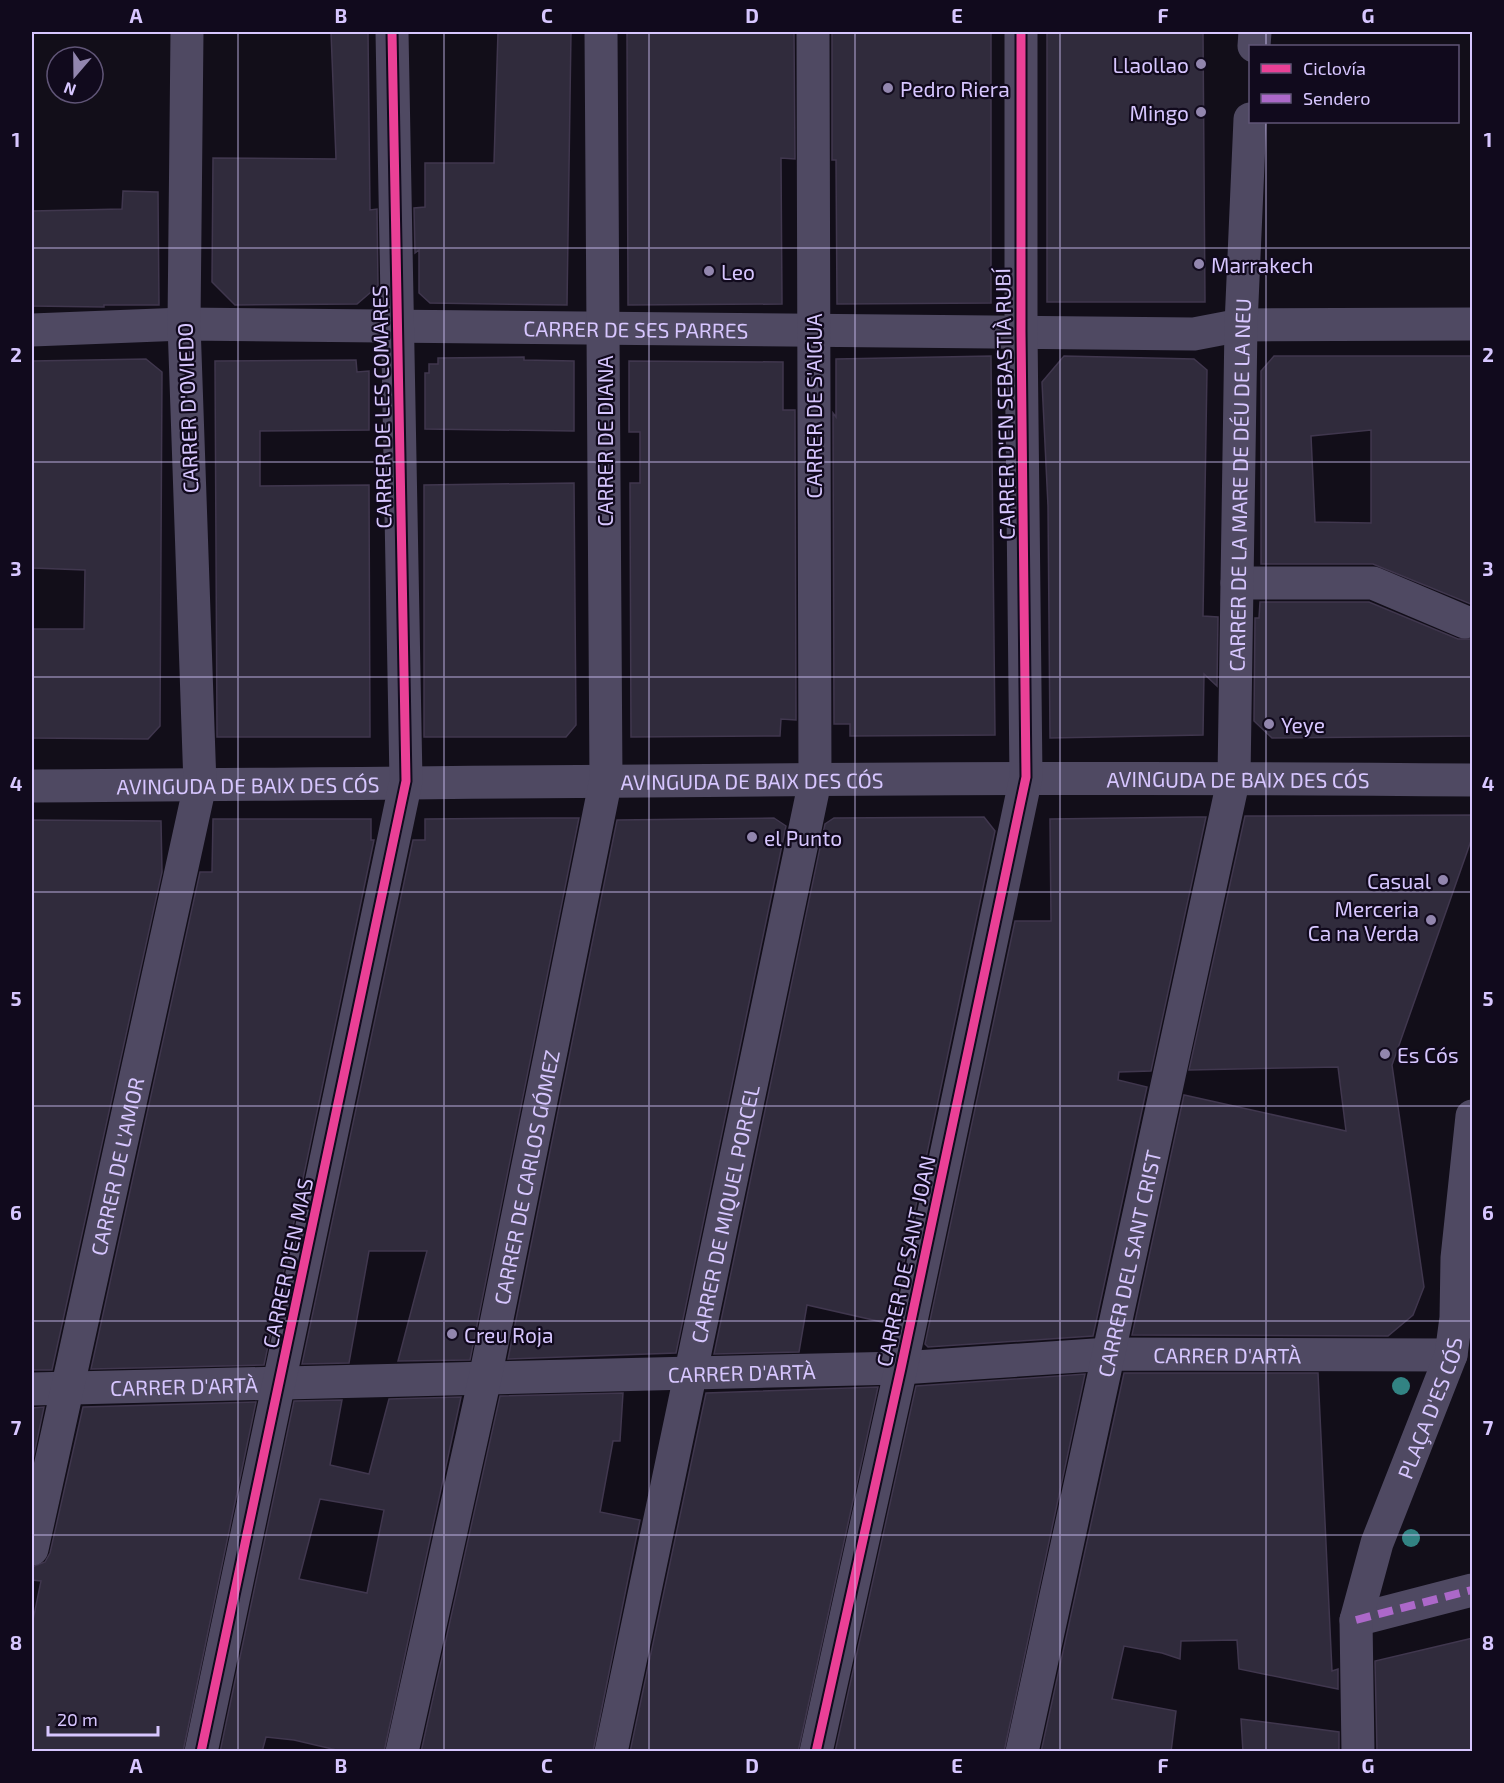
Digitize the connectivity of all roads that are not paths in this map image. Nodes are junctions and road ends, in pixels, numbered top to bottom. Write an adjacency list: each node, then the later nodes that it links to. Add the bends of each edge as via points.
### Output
1 (187, 32): 7 (street, CARRER D'OVIEDO)
2 (392, 32): 10 (street, CARRER DE LES COMARES)
3 (601, 32): 11 (street, CARRER DE DIANA)
4 (813, 32): 13 (street, CARRER DE S'AIGUA)
5 (1021, 32): 14 (street, CARRER D'EN SEBASTIÀ RUBÍ)
6 (1251, 123): 9 (street, CARRER DE LA MARE DE DÉU DE LA NEU)
7 (184, 324): 10 (street, CARRER DE SES PARRES); 12 (street, CARRER DE SES PARRES); 23 (street, CARRER D'OVIEDO)
8 (1473, 324): 9 (street, CARRER DE SES PARRES)
9 (1241, 325): 14 (street, CARRER DE SES PARRES, via 1194,334); 15 (street, CARRER DE LA MARE DE DÉU DE LA NEU)
10 (398, 326): 11 (street, CARRER DE SES PARRES); 21 (street, CARRER DE LES COMARES)
11 (603, 329): 13 (street, CARRER DE SES PARRES); 19 (street, CARRER DE DIANA)
12 (32, 330)
13 (812, 330): 14 (street, CARRER DE SES PARRES); 22 (street, CARRER DE S'AIGUA)
14 (1021, 331): 17 (street, CARRER D'EN SEBASTIÀ RUBÍ)
15 (1237, 583): 16 (street, via 1372,583); 18 (street, CARRER DE LA MARE DE DÉU DE LA NEU)
16 (1465, 622)
17 (1026, 777): 18 (street, AVINGUDA DE BAIX DES CÓS); 22 (street, AVINGUDA DE BAIX DES CÓS); 29 (street, CARRER DE SANT JOAN)
18 (1234, 777): 20 (street, AVINGUDA DE BAIX DES CÓS); 27 (street, CARRER DEL SANT CRIST)
19 (606, 779): 21 (street, AVINGUDA DE BAIX DES CÓS); 22 (street, AVINGUDA DE BAIX DES CÓS); 31 (street, CARRER DE CARLOS GÓMEZ)
20 (1473, 780)
21 (406, 781): 23 (street, AVINGUDA DE BAIX DES CÓS); 32 (street, CARRER D'EN MAS)
22 (815, 781): 30 (street, CARRER DE MIQUEL PORCEL)
23 (200, 785): 24 (street, AVINGUDA DE BAIX DES CÓS); 33 (street, CARRER DE L'AMOR)
24 (32, 786)
25 (1473, 1116): 26 (street, PLAÇA D'ES CÓS)
26 (1465, 1256): 28 (street, PLAÇA D'ES CÓS)
27 (1109, 1354): 28 (street, CARRER D'ARTÀ); 29 (street, CARRER D'ARTÀ); 42 (street, CARRER DEL SANT CRIST)
28 (1451, 1355): 37 (street, PLAÇA D'ES CÓS, via 1377,1543)
29 (901, 1368): 30 (street, CARRER D'ARTÀ); 41 (street, CARRER DE SANT JOAN)
30 (693, 1373): 31 (street, CARRER D'ARTÀ); 40 (street, CARRER DE MIQUEL PORCEL)
31 (485, 1378): 32 (street, CARRER D'ARTÀ); 39 (street, CARRER DE CARLOS GÓMEZ)
32 (281, 1383): 33 (street, CARRER D'ARTÀ); 38 (street, CARRER D'EN MAS)
33 (66, 1388): 34 (street, CARRER D'ARTÀ); 35 (street, CARRER DE L'AMOR)
34 (32, 1389)
35 (32, 1549)
36 (1473, 1590): 37 (street)
37 (1356, 1620): 43 (street, PLAÇA D'ES CÓS)
38 (201, 1752)
39 (402, 1752)
40 (611, 1752)
41 (816, 1752)
42 (1022, 1752)
43 (1358, 1752)

